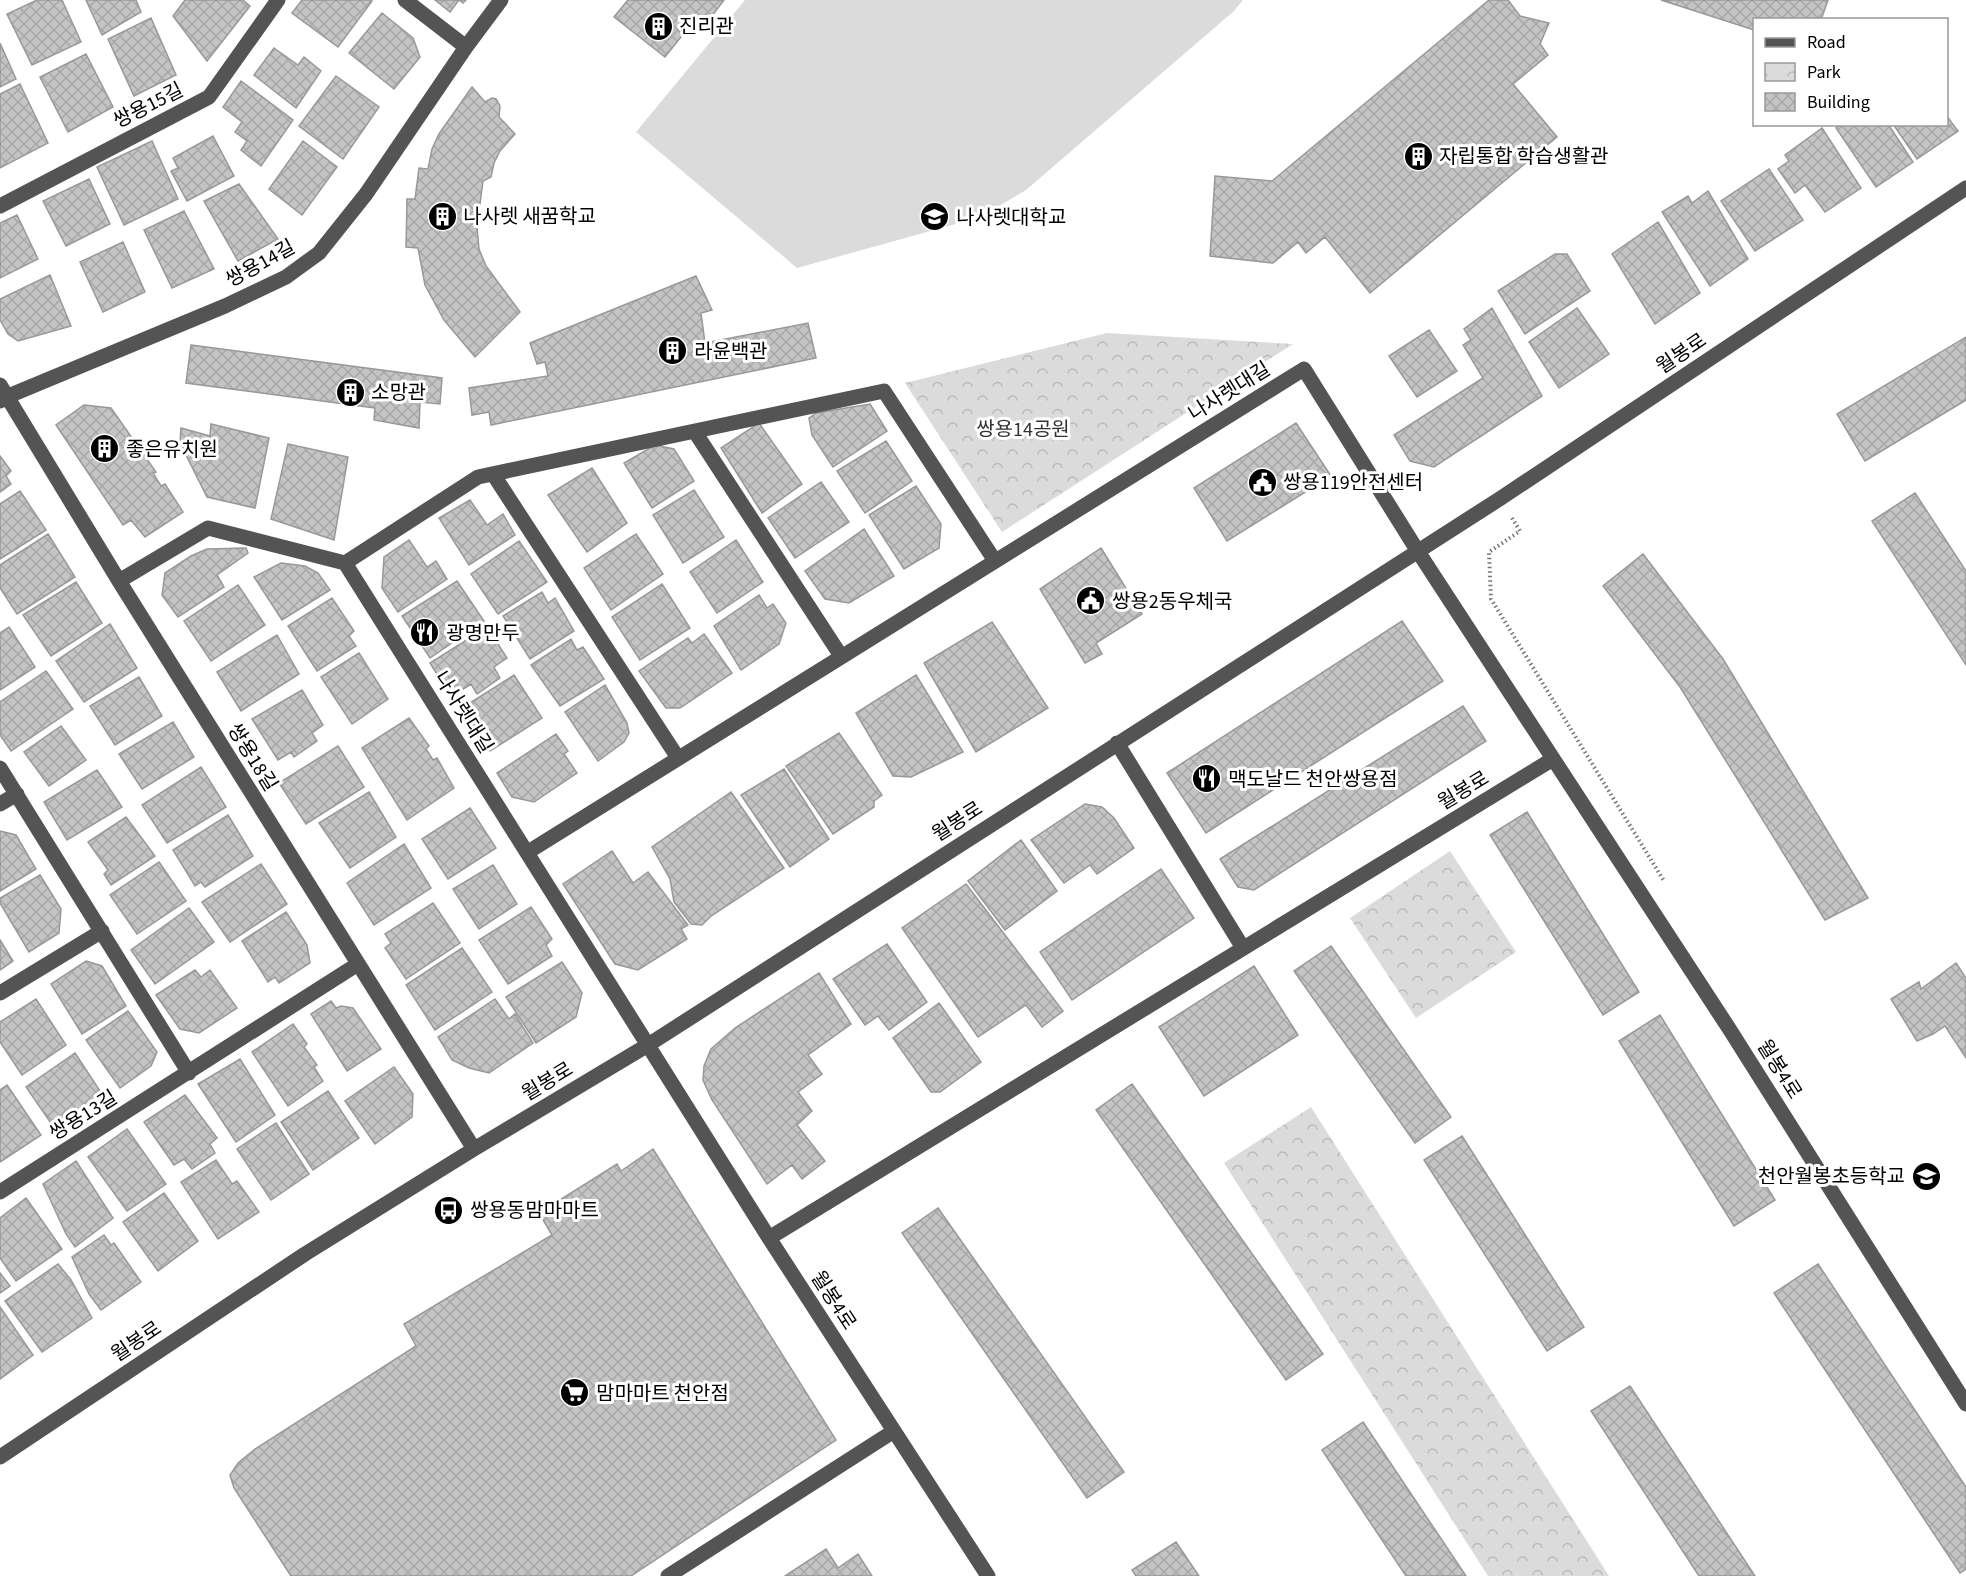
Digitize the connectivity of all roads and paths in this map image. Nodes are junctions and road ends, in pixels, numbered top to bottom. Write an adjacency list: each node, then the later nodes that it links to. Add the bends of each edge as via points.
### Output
1 (278, 0): 6 (street, 쌍용15길, via 209,97)
2 (405, 0): 4 (street)
3 (501, 0): 4 (street, 쌍용14길)
4 (466, 47): 7 (street, 쌍용14길, via 366,194 319,253 286,277 225,306)
5 (1966, 188): 10 (street, 월봉로)
6 (0, 206)
7 (2, 394): 14 (street, 쌍용18길)
8 (694, 432): 9 (street); 12 (street, via 884,391); 15 (street)
9 (493, 474): 13 (street, via 478,477); 17 (street)
10 (1501, 498): 11 (street, 월봉로); 23 (path, via 1520,531 1489,552 1491,599)
11 (1417, 550): 12 (street, 나사렛대길, via 1304,369); 16 (street, 월봉로); 18 (street)
12 (995, 561): 15 (street, 나사렛대길)
13 (345, 562): 14 (street, via 208,528); 22 (street, 나사렛대길)
14 (120, 581): 26 (street, 쌍용18길)
15 (841, 656): 17 (street, 나사렛대길)
16 (1117, 743): 25 (street); 28 (street, 월봉로)
17 (678, 758): 22 (street, 나사렛대길)
18 (1553, 759): 25 (street, 월봉로); 33 (street, 월봉4로)
19 (0, 768): 20 (street)
20 (17, 794): 21 (street); 24 (street)
21 (0, 804)
22 (528, 852): 28 (street, 나사렛대길)
23 (1666, 884)
24 (102, 931): 27 (street); 29 (street)
25 (1243, 948): 32 (street, 월봉로)
26 (358, 964): 29 (street, 쌍용13길); 30 (street, 쌍용18길)
27 (0, 993)
28 (648, 1045): 30 (street, 월봉로); 32 (street, 월봉4로)
29 (189, 1073): 31 (street, 쌍용13길)
30 (474, 1149): 35 (street, 월봉로, via 305,1254)
31 (0, 1191)
32 (769, 1238): 34 (street, 월봉4로)
33 (1966, 1404)
34 (894, 1431): 36 (street); 37 (street, 월봉4로)
35 (0, 1456)
36 (668, 1576)
37 (988, 1576)

